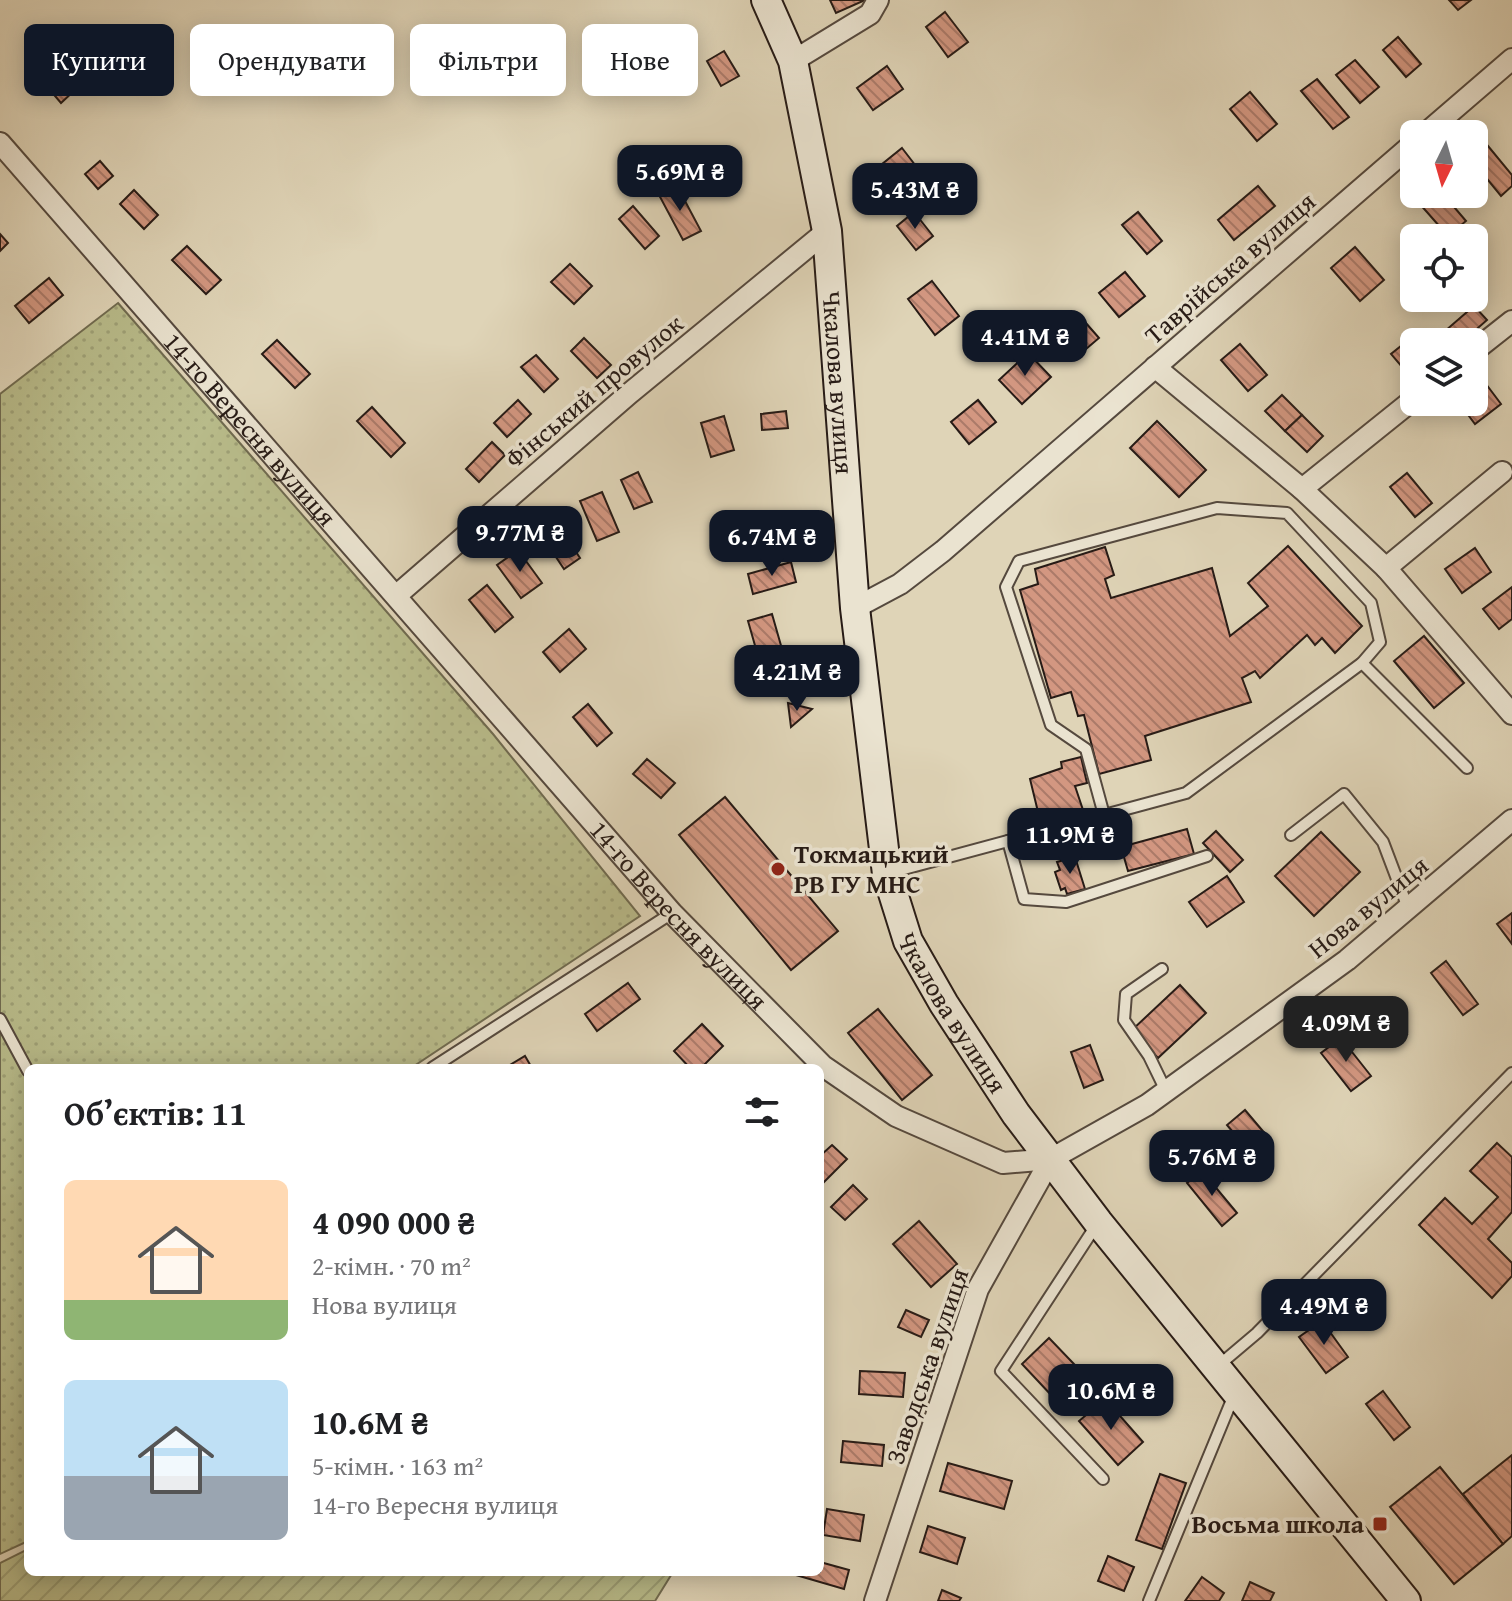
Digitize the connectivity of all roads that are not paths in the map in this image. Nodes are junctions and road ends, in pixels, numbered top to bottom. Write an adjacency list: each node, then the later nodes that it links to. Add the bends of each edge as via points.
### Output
1 (766, 0): 4 (main road, Чкалова вулиця)
2 (878, 0): 4 (street, via 870,14)
3 (1512, 59): 5 (street)
4 (793, 61): 8 (main road, Чкалова вулиця)
5 (1441, 120)
6 (0, 143): 16 (street, 14-го Вересня вулиця)
7 (1400, 155): 11 (street, Таврійська вулиця)
8 (827, 231): 16 (street, Фінський провулок); 17 (main road, Чкалова вулиця)
9 (1512, 321): 10 (street)
10 (1488, 340)
11 (1155, 367): 14 (street); 17 (street, Таврійська вулиця, via 943,551 900,584)
12 (1400, 410): 14 (street)
13 (1502, 472): 15 (street)
14 (1302, 489): 15 (street)
15 (1386, 568): 19 (street)
16 (397, 595): 28 (street, 14-го Вересня вулиця)
17 (855, 608): 26 (main road, Чкалова вулиця)
18 (1362, 663): 20 (lane); 21 (lane, via 1186,793); 21 (lane, via 1380,642 1371,603 1287,513 1217,508 1019,561 1006,587 1046,711 1051,725 1086,749)
19 (1512, 714)
20 (1467, 768)
21 (1104, 815): 24 (lane)
22 (1512, 820): 27 (street, Нова вулиця)
23 (1291, 835): 27 (lane, via 1344,794 1383,842)
24 (1008, 841): 25 (lane, via 1024,899 1066,902); 26 (lane)
25 (1207, 856)
26 (887, 874): 37 (main road, Чкалова вулиця, via 908,941 944,1004)
27 (1408, 908): 36 (street, Нова вулиця, via 1347,960)
28 (672, 913): 32 (lane); 33 (street, 14-го Вересня вулиця)
29 (1162, 969): 36 (lane, via 1126,994 1124,1020)
30 (0, 1019): 31 (lane)
31 (24, 1064)
32 (438, 1064)
33 (821, 1064)
34 (824, 1067): 37 (street, 14-го Вересня вулиця, via 896,1116 1003,1163)
35 (1512, 1073): 39 (lane, via 1257,1333)
36 (1166, 1091): 37 (street, Нова вулиця)
37 (1051, 1159): 38 (main road); 42 (street, Заводська вулиця, via 978,1289)
38 (1098, 1222): 39 (main road); 41 (lane, via 1001,1371)
39 (1217, 1367): 40 (main road)
40 (1235, 1393): 43 (lane); 44 (main road)
41 (1103, 1479)
42 (875, 1601)
43 (1149, 1601)
44 (1406, 1601)

